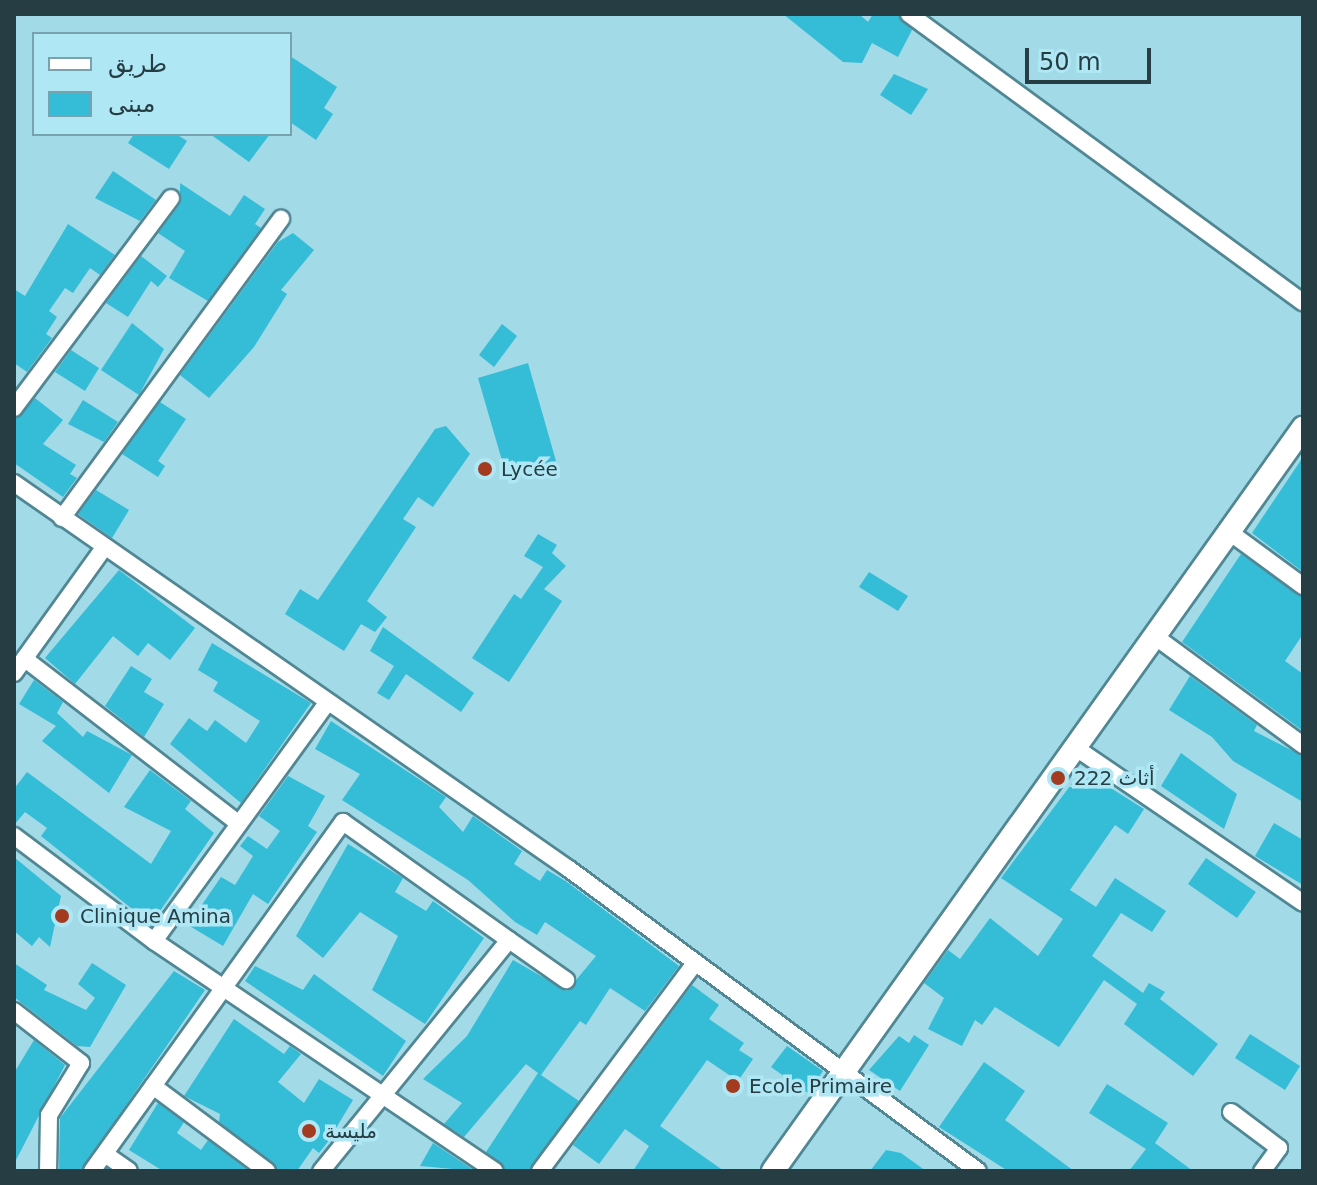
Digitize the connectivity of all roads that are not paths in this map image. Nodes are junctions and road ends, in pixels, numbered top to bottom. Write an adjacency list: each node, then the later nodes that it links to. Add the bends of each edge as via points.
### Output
1 (909, 14): 4 (street)
2 (171, 198): 5 (street)
3 (281, 219): 8 (street)
4 (1303, 302)
5 (14, 408)
6 (1303, 428): 9 (main road)
7 (14, 483): 8 (street)
8 (62, 518): 10 (street)
9 (1228, 531): 11 (street); 12 (main road)
10 (103, 549): 13 (street); 14 (street)
11 (1303, 586)
12 (1153, 635): 15 (street); 16 (main road)
13 (19, 666): 17 (street)
14 (327, 703): 17 (street); 22 (street)
15 (1303, 745)
16 (1073, 746): 19 (street); 26 (main road)
17 (239, 824): 21 (street)
18 (14, 836): 21 (street)
19 (1303, 903)
20 (509, 940): 23 (street); 24 (street, via 343,822); 28 (street)
21 (154, 941): 24 (street)
22 (695, 963): 26 (street); 37 (street)
23 (566, 980)
24 (225, 989): 27 (street); 28 (street)
25 (14, 1011): 31 (street, via 81,1063 49,1115)
26 (844, 1077): 38 (main road); 39 (street)
27 (153, 1086): 30 (street); 34 (street)
28 (381, 1095): 35 (street); 36 (street)
29 (1231, 1112): 40 (street, via 1279,1148)
30 (105, 1154): 32 (street); 33 (street)
31 (48, 1171)
32 (92, 1171)
33 (129, 1171)
34 (267, 1171)
35 (321, 1171)
36 (495, 1171)
37 (540, 1171)
38 (773, 1171)
39 (978, 1171)
40 (1262, 1171)

